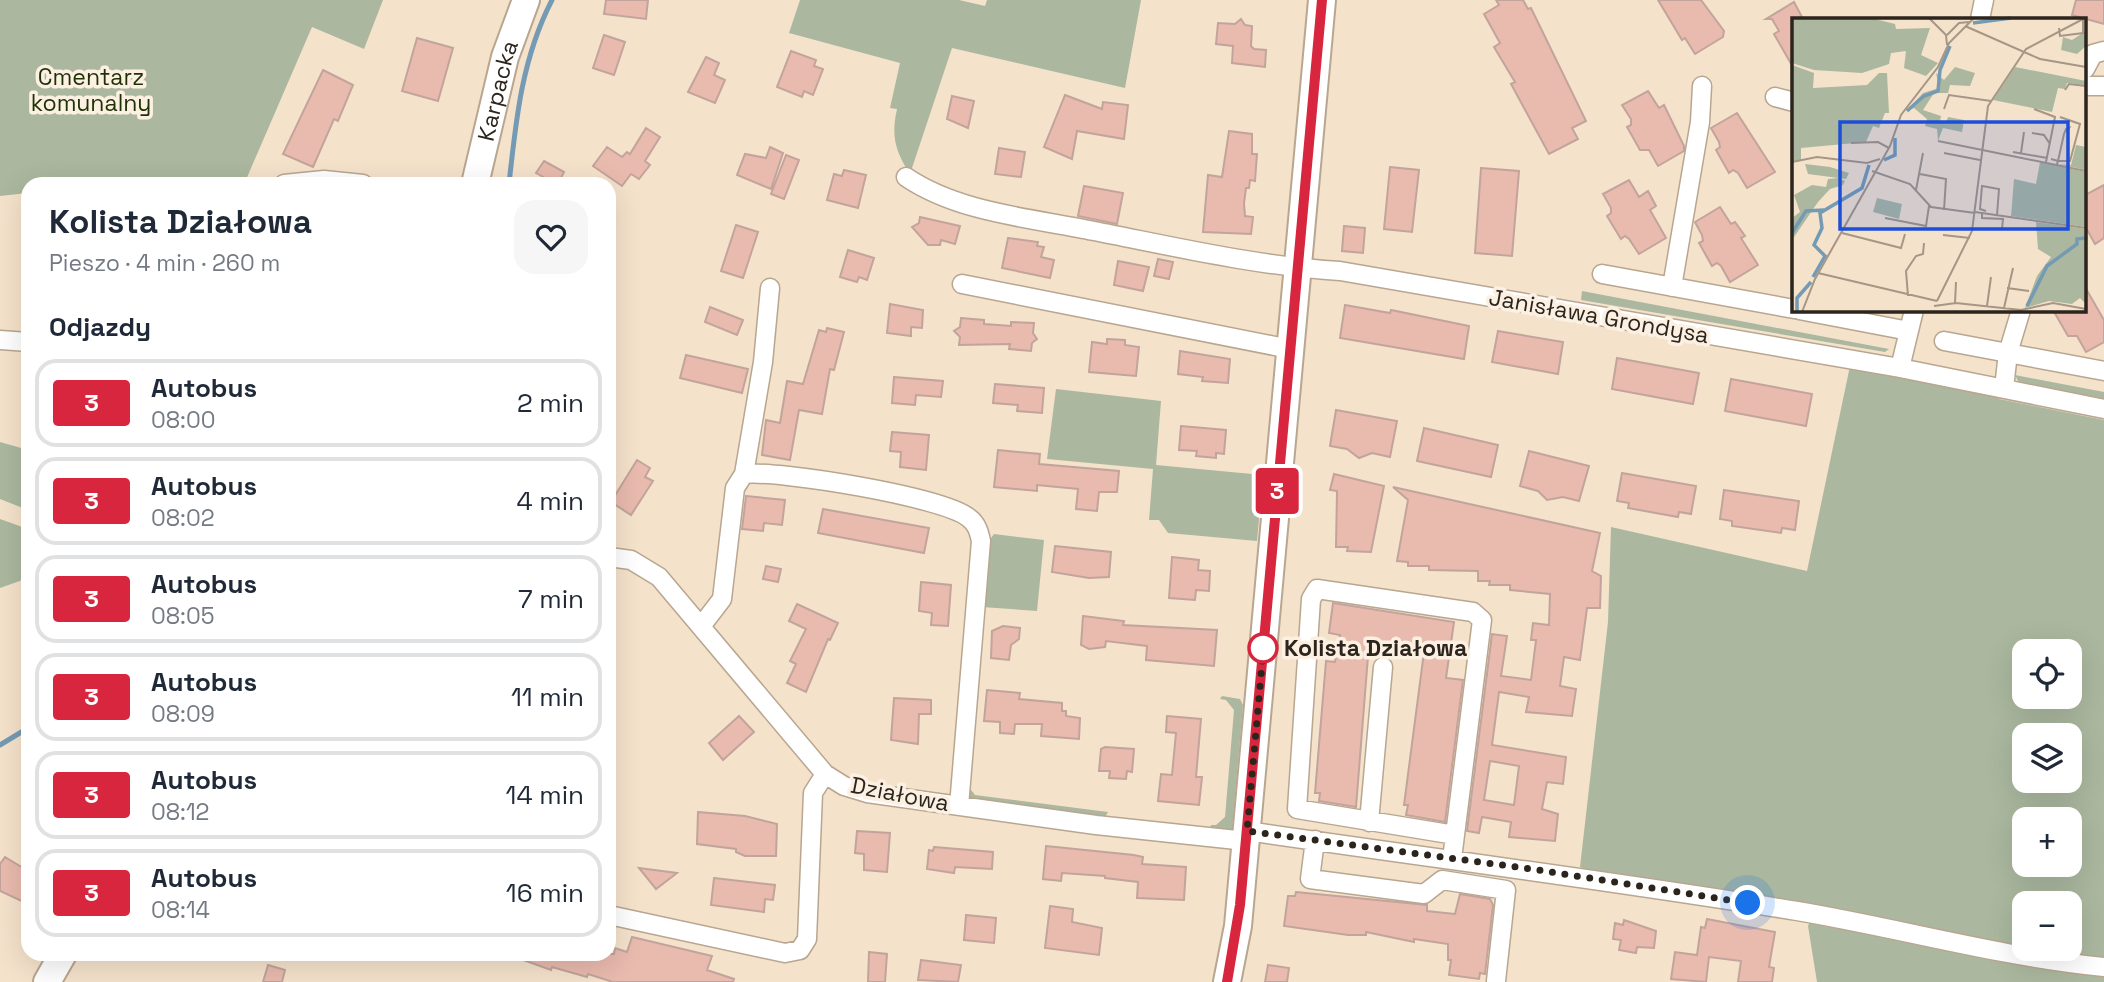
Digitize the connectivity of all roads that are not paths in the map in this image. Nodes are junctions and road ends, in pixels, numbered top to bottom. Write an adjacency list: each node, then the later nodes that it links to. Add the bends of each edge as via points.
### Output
1 (526, 0): 12 (street, Karpacka, via 505,57)
2 (1322, 0): 14 (street)
3 (1984, 0): 4 (street)
4 (1980, 18)
5 (2104, 51): 6 (street, via 2092,54)
6 (2086, 67)
7 (1702, 86): 17 (street)
8 (2086, 86): 9 (street)
9 (2104, 86)
10 (1775, 97): 11 (street)
11 (1792, 101)
12 (477, 177)
13 (906, 177): 14 (street, Janisława Grondysa, via 940,196 993,211)
14 (1297, 269): 27 (street); 29 (street, Janisława Grondysa, via 1340,271)
15 (1602, 274): 17 (street)
16 (962, 284): 27 (street)
17 (1672, 287): 19 (street)
18 (770, 288): 33 (street)
19 (1792, 308)
20 (1812, 312): 23 (street)
21 (1914, 312): 23 (street)
22 (2020, 312): 28 (street)
23 (1909, 331): 29 (street)
24 (0, 340): 26 (street)
25 (1944, 341): 28 (street)
26 (21, 342)
27 (1290, 349): 41 (street)
28 (2008, 353): 30 (street); 31 (street)
29 (1902, 360): 31 (street, Janisława Grondysa)
30 (2104, 371)
31 (2005, 381): 32 (street, Janisława Grondysa)
32 (2104, 409)
33 (744, 474): 35 (street, via 735,488 722,599); 38 (street, via 878,489 947,507 976,525 981,541)
34 (616, 558): 35 (street, Działowa, via 650,570)
35 (702, 625): 37 (street, Działowa)
36 (1383, 667): 39 (street)
37 (825, 775): 38 (street, Działowa, via 867,793); 44 (street, via 813,793 807,939 800,950 785,953)
38 (959, 806): 41 (street, Działowa, via 1096,825)
39 (1369, 822): 40 (street); 40 (street, via 1297,809 1311,599 1317,589 1479,614 1483,626)
40 (1455, 835): 43 (street)
41 (1247, 836): 42 (street, Działowa); 49 (street)
42 (1315, 840): 43 (street, Działowa); 47 (street, via 1310,879 1424,894 1442,880 1506,890)
43 (1452, 859): 46 (street, Działowa, via 1800,912)
44 (616, 917)
45 (59, 961): 48 (street)
46 (2104, 967)
47 (1496, 981)
48 (47, 982)
49 (1227, 982)

